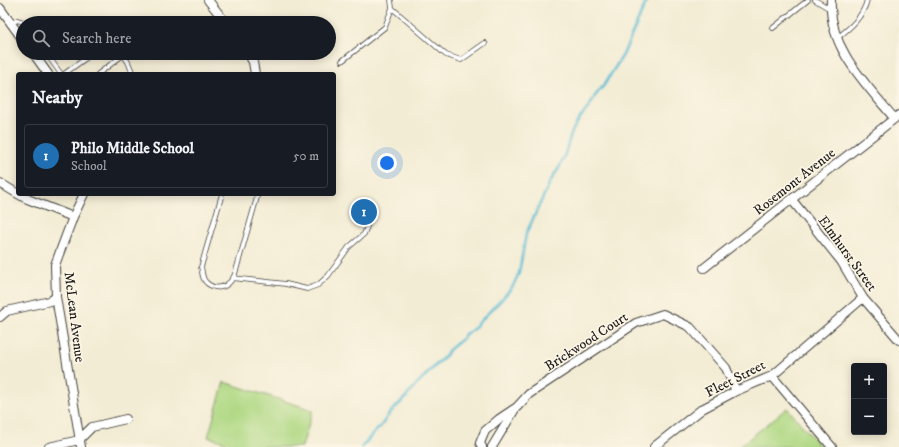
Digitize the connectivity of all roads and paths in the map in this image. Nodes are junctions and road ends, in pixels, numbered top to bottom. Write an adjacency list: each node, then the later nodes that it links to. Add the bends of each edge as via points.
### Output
1 (208, 0): 10 (street)
2 (391, 0): 8 (lane)
3 (808, 0): 13 (lane)
4 (815, 0): 9 (lane)
5 (830, 0): 9 (street)
6 (867, 0): 15 (lane, via 862,13)
7 (0, 8): 12 (street)
8 (392, 8): 16 (lane, via 446,56 461,60); 23 (lane, via 385,27)
9 (830, 9): 15 (street)
10 (221, 16)
11 (16, 21): 12 (lane)
12 (11, 24): 14 (street)
13 (773, 28)
14 (16, 31)
15 (836, 38): 30 (street, via 852,67)
16 (485, 43)
17 (37, 60): 24 (street)
18 (51, 60): 25 (lane)
19 (83, 60): 26 (lane)
20 (116, 60): 27 (lane)
21 (127, 60): 28 (lane)
22 (252, 60): 29 (street)
23 (342, 61)
24 (46, 72)
25 (60, 72)
26 (67, 72)
27 (100, 72)
28 (132, 72)
29 (256, 72)
30 (897, 117): 37 (street, Rosemont Avenue)
31 (0, 184): 32 (street)
32 (16, 193)
33 (22, 196): 38 (street)
34 (83, 196): 38 (street, McLean Avenue)
35 (221, 196): 41 (lane, via 202,267 203,277 209,285 215,287 222,287)
36 (257, 196): 41 (lane)
37 (792, 200): 40 (street, Rosemont Avenue); 43 (street, Elmhurst Street, via 841,261)
38 (73, 217): 42 (street, McLean Avenue, via 55,265)
39 (370, 220): 41 (lane, via 364,234 349,247 328,276 307,290 286,284)
40 (704, 268)
41 (233, 278)
42 (56, 297): 44 (street, via 50,301 7,311); 50 (street, McLean Avenue)
43 (863, 298): 45 (street, Elmhurst Street); 46 (street, Fleet Street)
44 (0, 316)
45 (899, 340)
46 (772, 376): 47 (street, Fleet Street); 55 (street)
47 (736, 391): 48 (street, Brickwood Court, via 726,368 690,327 663,314 636,323 529,394); 54 (street, Fleet Street, via 702,409)
48 (517, 406): 52 (street, Brickwood Court, via 485,431 480,443); 53 (street, Brickwood Court)
49 (126, 419): 50 (street, via 92,427)
50 (80, 444): 51 (street)
51 (49, 447)
52 (482, 447)
53 (492, 447)
54 (654, 447)
55 (832, 447)

